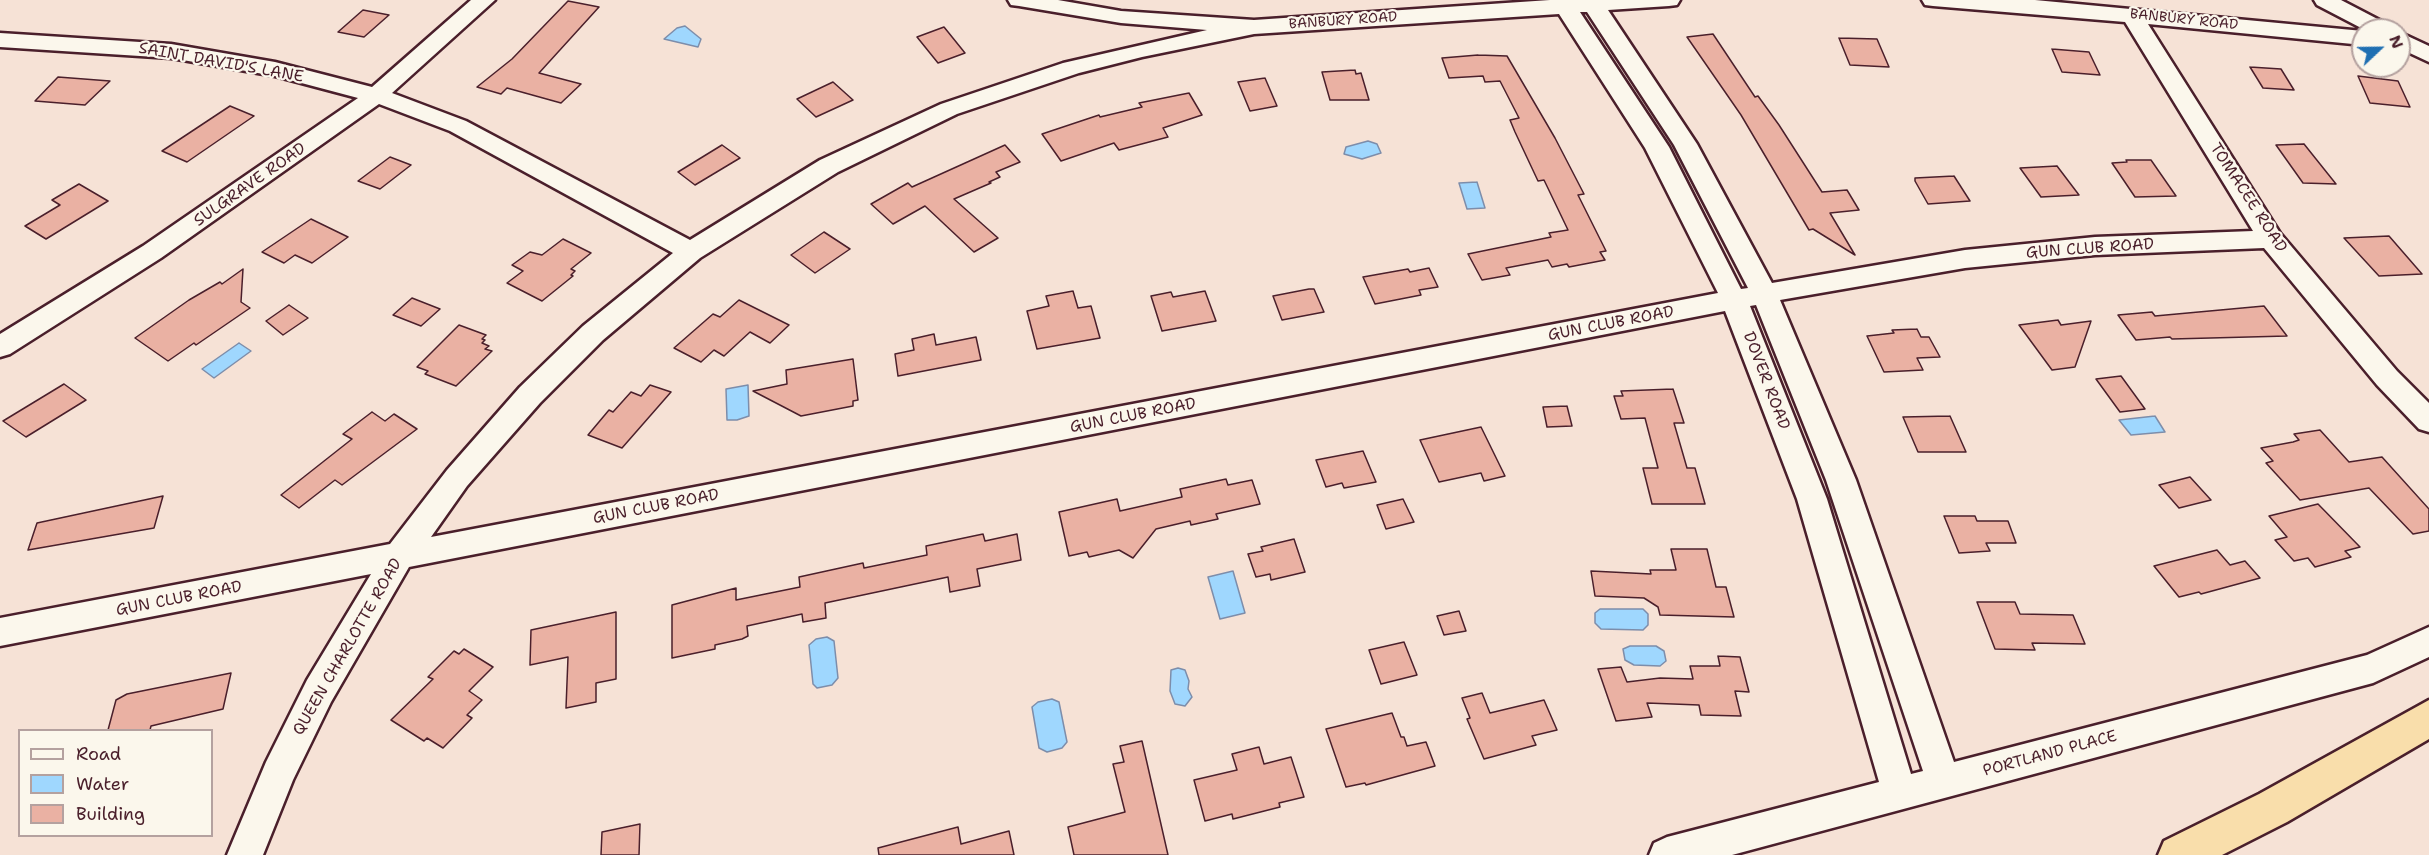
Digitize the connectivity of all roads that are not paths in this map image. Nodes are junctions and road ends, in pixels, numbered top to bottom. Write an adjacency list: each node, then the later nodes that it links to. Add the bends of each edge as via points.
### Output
1 (484, 0): 18 (street, SULGRAVE ROAD)
2 (1019, 0): 9 (street, BANBURY ROAD)
3 (1669, 0): 6 (street, BANBURY ROAD)
4 (1933, 0): 7 (street, BANBURY ROAD)
5 (2325, 0): 8 (street)
6 (1577, 2): 10 (street, BANBURY ROAD); 21 (street, DOVER ROAD, via 1684,144); 22 (street, DOVER ROAD, via 1657,147)
7 (2132, 15): 11 (street, BANBURY ROAD); 19 (street, TOMACEE ROAD)
8 (2359, 18)
9 (1139, 19): 10 (street, BANBURY ROAD); 16 (street)
10 (1254, 27): 16 (street, QUEEN CHARLOTTE ROAD)
11 (2351, 37)
12 (0, 40): 18 (street, SAINT DAVID'S LANE, via 171,51 275,69)
13 (2411, 42): 14 (street)
14 (2429, 44)
15 (2411, 46): 17 (street)
16 (1141, 50): 20 (street, QUEEN CHARLOTTE ROAD, via 1021,83 939,114 829,166)
17 (2429, 55)
18 (376, 95): 20 (street, SAINT DAVID'S LANE, via 458,126); 23 (street, SULGRAVE ROAD, via 152,252)
19 (2271, 239): 21 (street, GUN CLUB ROAD, via 2095,246 1965,259); 24 (street, TOMACEE ROAD, via 2387,378)
20 (691, 252): 25 (street, QUEEN CHARLOTTE ROAD, via 593,333 530,395 457,478)
21 (1764, 293): 22 (street, GUN CLUB ROAD); 29 (street, DOVER ROAD, via 1841,480)
22 (1734, 300): 25 (street, GUN CLUB ROAD); 30 (street, DOVER ROAD, via 1812,499)
23 (0, 347)
24 (2429, 421)
25 (398, 557): 26 (street, GUN CLUB ROAD); 31 (street, QUEEN CHARLOTTE ROAD, via 319,691 278,774)
26 (0, 632)
27 (2429, 641): 29 (street, PORTLAND PLACE, via 2373,668)
28 (2429, 718): 33 (highway, via 2273,808)
29 (1944, 782): 30 (street, PORTLAND PLACE)
30 (1899, 793): 32 (street, PORTLAND PLACE)
31 (245, 855)
32 (1667, 855)
33 (2179, 855)

